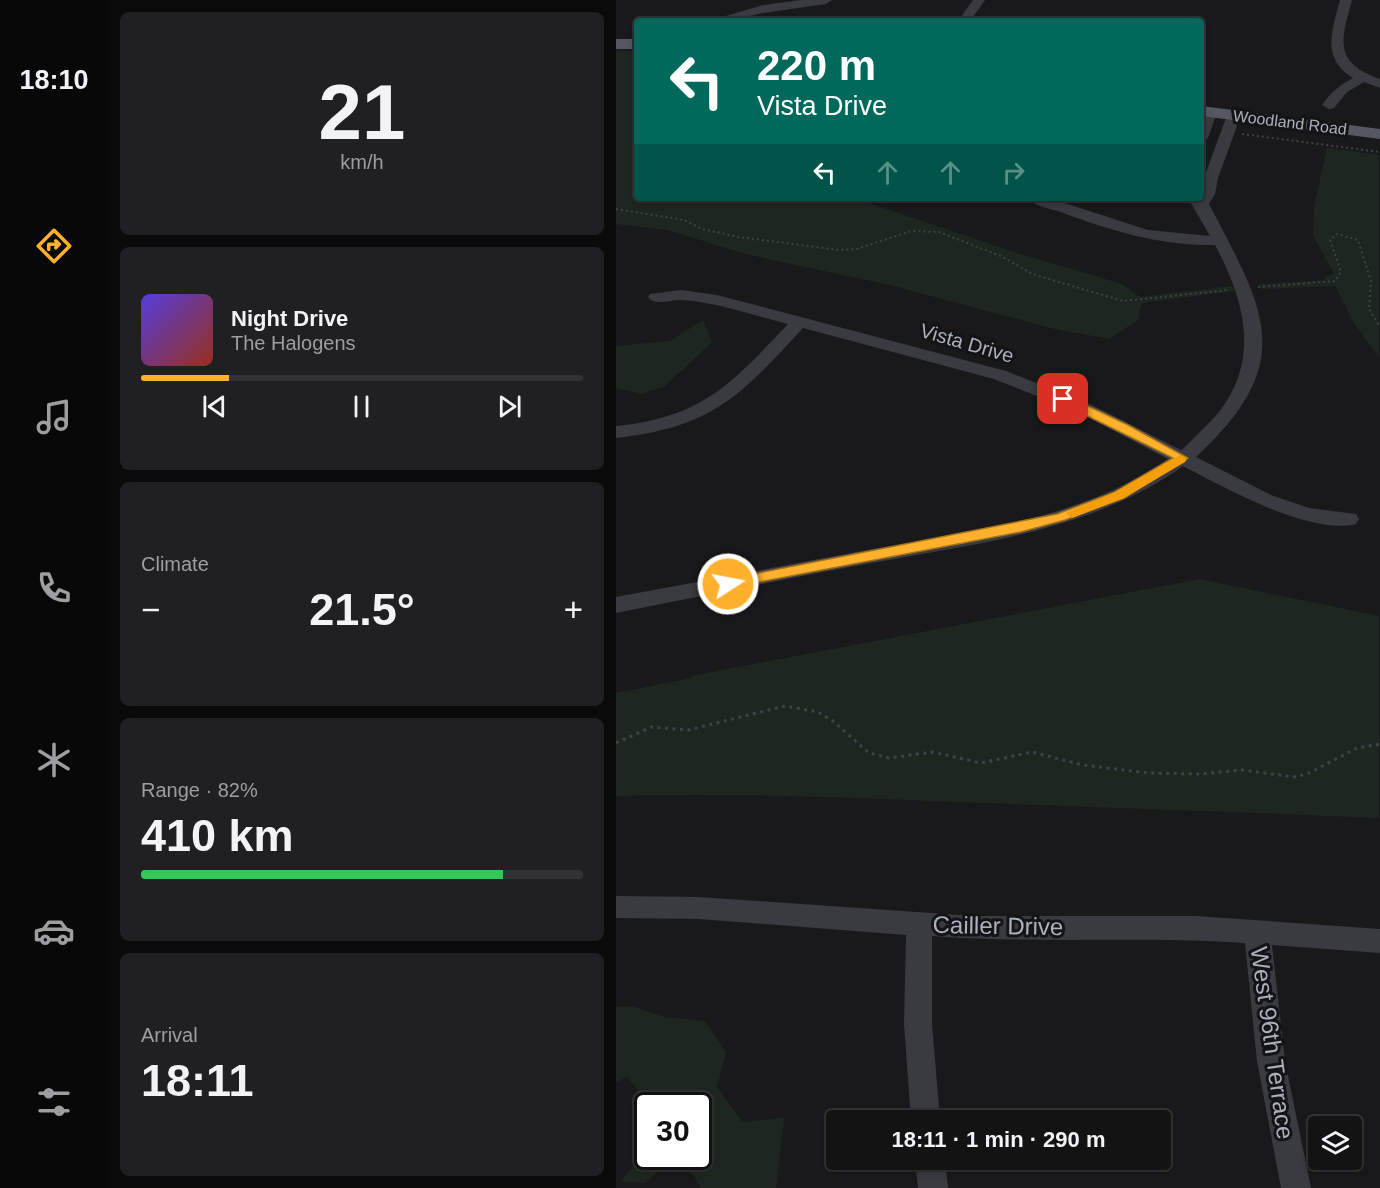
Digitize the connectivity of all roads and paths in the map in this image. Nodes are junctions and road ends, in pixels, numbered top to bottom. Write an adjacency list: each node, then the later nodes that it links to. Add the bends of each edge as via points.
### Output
1 (826, 0): 4 (street)
2 (979, 0): 5 (street)
3 (1346, 0): 8 (street, via 1335,49 1346,66)
4 (727, 18)
5 (966, 18)
6 (616, 44): 7 (main road)
7 (634, 44)
8 (1362, 78): 9 (street); 10 (street, via 1342,89)
9 (1380, 84)
10 (1329, 105)
11 (1204, 122): 12 (main road, Woodland Road)
12 (1231, 125): 13 (main road, Woodland Road); 14 (main road, Woodland Road); 15 (path); 16 (street)
13 (1380, 134)
14 (1380, 147)
15 (1380, 152)
16 (1204, 197)
17 (1043, 201): 20 (street, via 1151,236)
18 (1198, 201): 20 (street)
19 (616, 210): 21 (path, via 684,220 702,229 739,237 850,251 911,231 939,232 1003,257 1032,274 1123,300)
20 (1219, 240): 21 (street)
21 (1243, 288): 24 (path, via 1335,281 1342,272 1330,240 1337,234 1348,235 1359,243 1371,280 1369,309); 26 (street, via 1254,325 1247,376 1217,426)
22 (656, 297): 23 (street, Vista Drive, via 700,297)
23 (800, 321): 25 (street, via 720,401 662,426); 26 (street, Vista Drive, via 958,362 1042,390)
24 (1380, 327)
25 (616, 432)
26 (1182, 458): 27 (street, Vista Drive, via 1285,508); 28 (street, via 1120,495 1051,520)
27 (1349, 519)
28 (616, 605)
29 (616, 743): 30 (path, via 651,728 688,730 785,706 818,712 833,720 869,753 889,758 933,752 981,763 1032,752 1082,765 1148,773 1242,770 1294,777 1357,748)
30 (1380, 744)
31 (616, 907): 32 (street, Cailler Drive, via 699,908)
32 (920, 925): 33 (street, Cailler Drive); 35 (street, via 916,968)
33 (1258, 932): 34 (street, Cailler Drive); 38 (street, West 96th Terrace, via 1273,1087)
34 (1380, 941)
35 (924, 1110)
36 (931, 1170): 37 (street)
37 (933, 1188)
38 (1296, 1188)

